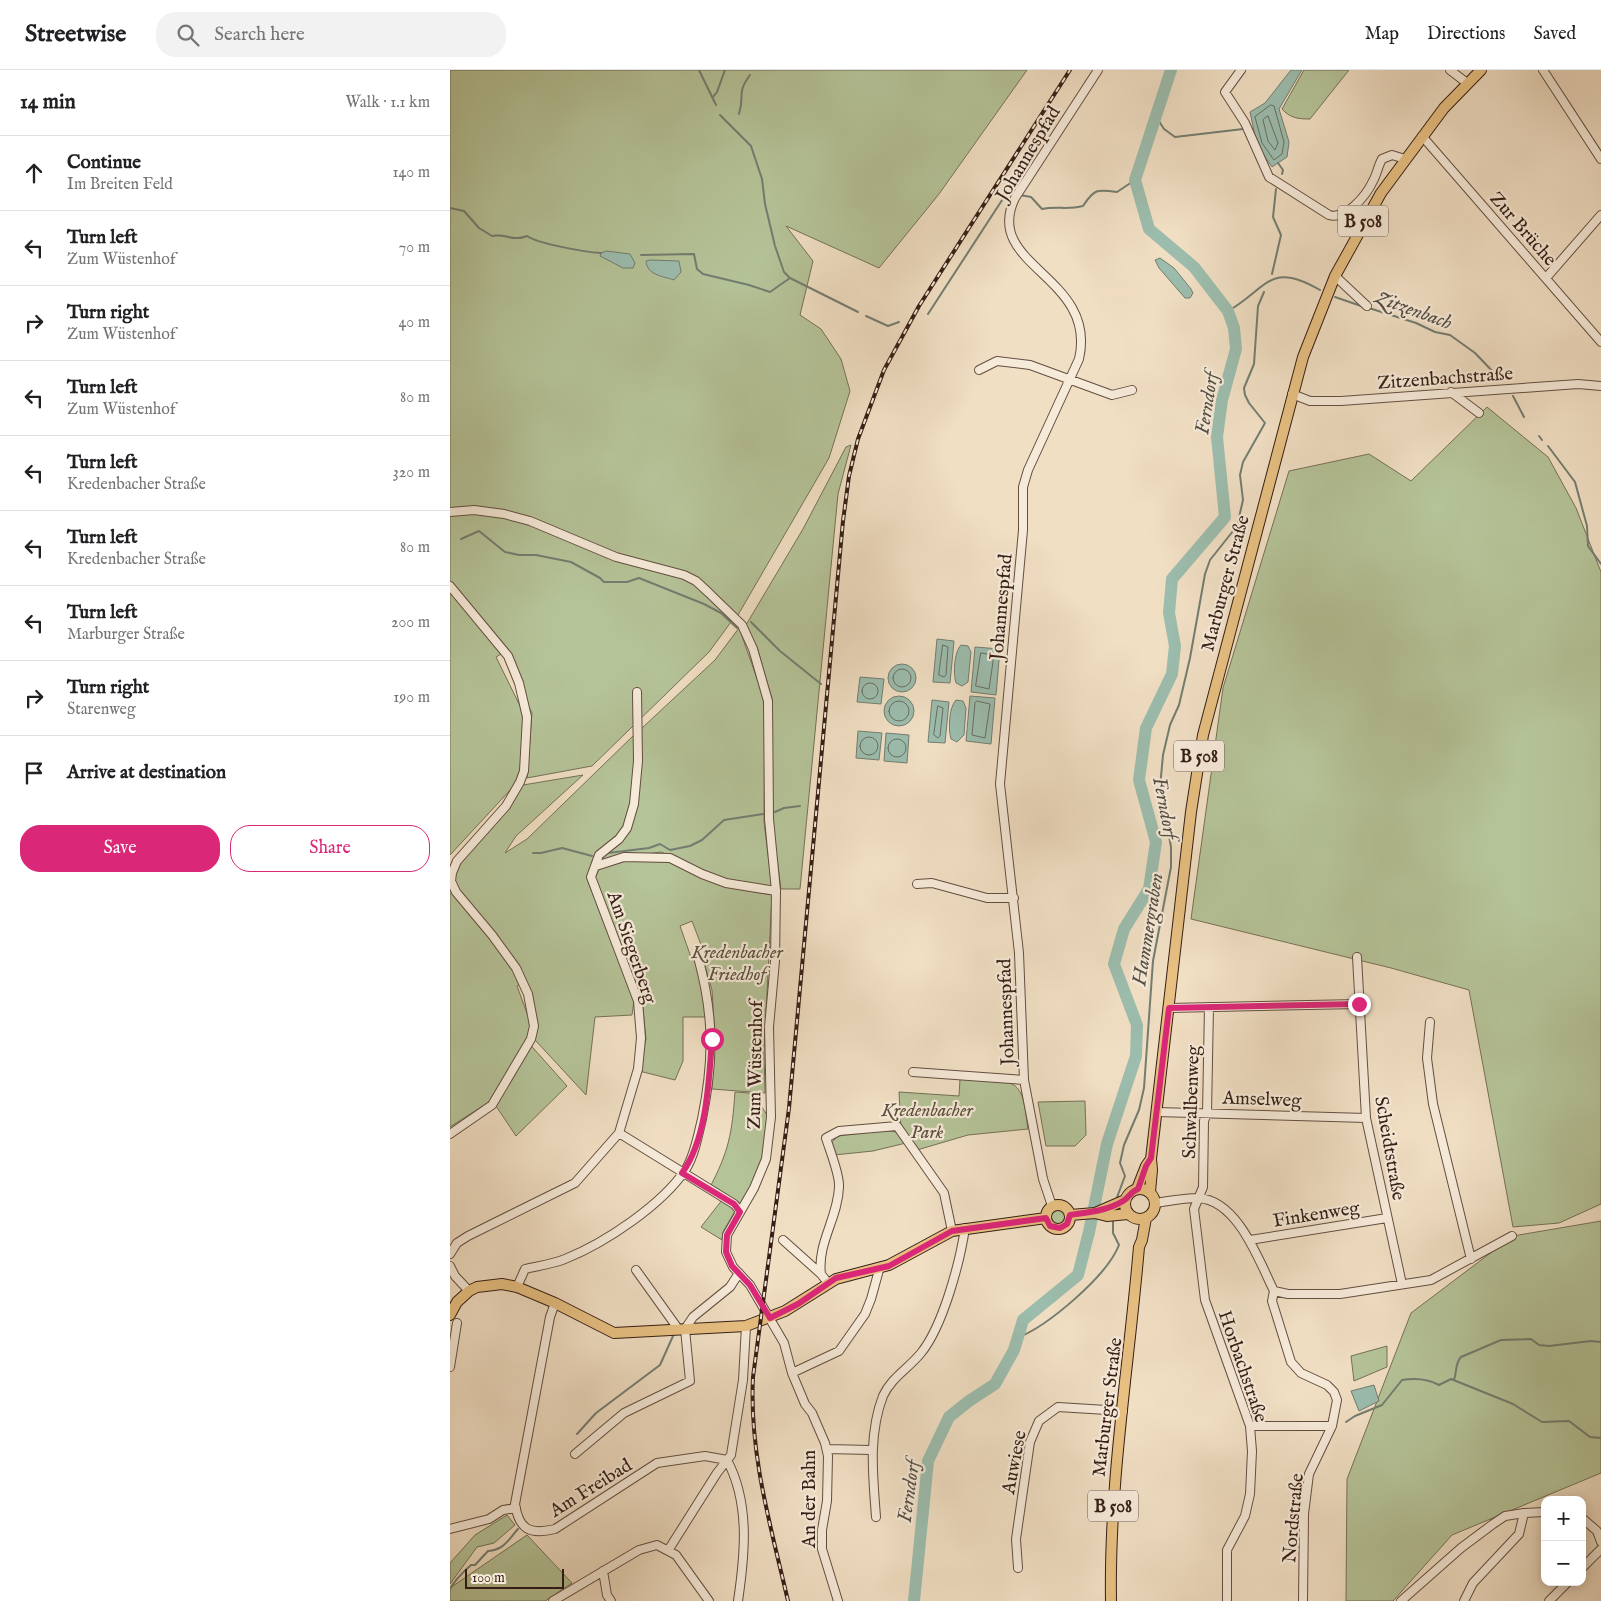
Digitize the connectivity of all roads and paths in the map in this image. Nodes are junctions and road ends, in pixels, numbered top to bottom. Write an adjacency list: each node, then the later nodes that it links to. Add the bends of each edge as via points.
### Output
1 (1098, 70): 16 (street, Johannespfad, via 1008,211 1007,225 1012,241 1067,299 1076,313 1082,344)
2 (1241, 70): 8 (street, via 1225,92 1245,123 1269,177 1329,215 1344,214 1359,200 1370,187 1382,159 1392,155)
3 (1450, 70): 6 (street)
4 (1481, 70): 6 (main road, Marburger Straße / B 508)
5 (1543, 70): 9 (street)
6 (1467, 84): 7 (main road, Marburger Straße / B 508)
7 (1422, 136): 8 (main road, Marburger Straße / B 508); 12 (street, Zur Brüche)
8 (1405, 159): 11 (main road, Marburger Straße / B 508, via 1361,225)
9 (1601, 159)
10 (1601, 215): 12 (street)
11 (1335, 276): 13 (street); 20 (main road, Marburger Straße / B 508, via 1318,314)
12 (1546, 278): 14 (street, Zur Brüche)
13 (1367, 306)
14 (1601, 342)
15 (979, 370): 16 (street, via 997,361 1030,365)
16 (1069, 380): 18 (street, via 1112,395); 28 (street, Johannespfad, via 1023,487 1023,530 1000,784)
17 (1601, 386): 19 (street, Zitzenbachstraße, via 1578,384)
18 (1132, 390)
19 (1451, 392): 20 (street, Zitzenbachstraße, via 1341,401 1310,401); 21 (street)
20 (1292, 394): 33 (main road, Marburger Straße / B 508, via 1203,735)
21 (1479, 413)
22 (450, 512): 27 (street, Zum Wüstenhof, via 474,510 522,519 616,558 684,575 696,581 742,624 768,701 769,819)
23 (450, 586): 41 (street, via 508,656 527,717 524,771 520,782 506,806 457,861 451,881 456,892 516,968 528,994 534,1026 531,1039 492,1105)
24 (637, 692): 25 (street, via 638,761 634,804 627,828 620,839 599,856)
25 (596, 866): 27 (street, via 624,858 670,858 726,883); 40 (street, Am Siegerberg, via 591,877 638,1001 642,1038 638,1068)
26 (917, 884): 28 (street, via 932,883 987,898)
27 (776, 891): 50 (street, Zum Wüstenhof, via 769,1028 770,1140 754,1188)
28 (1014, 898): 36 (street, Johannespfad)
29 (1357, 957): 31 (street, Scheidtstraße)
30 (698, 958): 43 (street, via 707,991 712,1039 708,1088 699,1133 693,1155)
31 (1359, 1004): 32 (street); 39 (street, Scheidtstraße)
32 (1209, 1007): 33 (street); 38 (street, Schwalbenweg)
33 (1169, 1008): 37 (main road, Marburger Straße / B 508)
34 (1430, 1022): 64 (street, via 1427,1058 1433,1104)
35 (913, 1072): 36 (street)
36 (1024, 1080): 49 (street, Johannespfad, via 1043,1179)
37 (1158, 1112): 38 (street, Amselweg); 42 (main road, Marburger Straße / B 508)
38 (1208, 1113): 39 (street, Amselweg); 46 (street, Schwalbenweg, via 1204,1121 1203,1187)
39 (1366, 1118): 56 (street, Scheidtstraße)
40 (619, 1133): 43 (street); 63 (street, Am Siegerberg, via 575,1183 468,1236 457,1243)
41 (450, 1134)
42 (1151, 1158): 44 (main road, Marburger Straße / B 508); 45 (main road, Marburger Straße / B 508)
43 (682, 1173): 50 (street, via 734,1204); 73 (street, via 651,1206 609,1236 565,1259 525,1269)
44 (1138, 1189): 45 (main road); 47 (main road, B 508, via 1131,1192)
45 (1150, 1192): 48 (main road)
46 (1198, 1198): 48 (street); 61 (street, Nordstraße, via 1221,1207); 84 (street, Horbachstraße, via 1194,1209 1205,1300)
47 (1126, 1200): 51 (main road); 53 (main road, B 508)
48 (1155, 1202): 55 (main road, B 508, via 1154,1211)
49 (1052, 1206): 52 (main road, via 1064,1206); 54 (main road)
50 (740, 1212): 68 (street, Zum Wüstenhof, via 727,1235 726,1252)
51 (1095, 1213): 52 (main road); 53 (main road)
52 (1070, 1215): 54 (main road, via 1067,1224 1060,1228 1050,1226)
53 (1132, 1216): 55 (main road); 62 (main road, Marburger Straße / B 508)
54 (1046, 1218): 57 (main road)
55 (1146, 1218): 62 (main road, Marburger Straße / B 508)
56 (1387, 1218): 61 (street, Finkenweg); 72 (street, Scheidtstraße)
57 (965, 1228): 58 (main road); 87 (street, via 963,1246 940,1318 922,1353 887,1389)
58 (952, 1231): 67 (main road); 69 (street, via 944,1193 897,1126 839,1131 826,1138 840,1186 819,1261)
59 (1512, 1236): 64 (street)
60 (783, 1240): 69 (street)
61 (1250, 1240): 75 (street, Nordstraße)
62 (1139, 1247): 83 (main road, Marburger Straße / B 508)
63 (450, 1254)
64 (1471, 1259): 72 (street, via 1431,1280)
65 (450, 1266): 70 (street)
66 (636, 1270): 80 (street)
67 (879, 1270): 71 (main road, via 845,1276); 82 (street, via 865,1314 839,1351)
68 (739, 1274): 77 (street, Zum Wüstenhof, via 750,1285); 80 (street, via 730,1287)
69 (821, 1274): 71 (street)
70 (452, 1276): 74 (street)
71 (828, 1283): 77 (main road)
72 (1402, 1284): 75 (street, via 1340,1294)
73 (517, 1287): 74 (main road, via 491,1284); 76 (main road)
74 (469, 1291): 78 (main road, via 460,1298)
75 (1274, 1291): 85 (street, Nordstraße, via 1272,1301 1291,1362 1301,1373 1319,1380 1334,1392 1337,1409)
76 (555, 1303): 80 (main road, via 614,1333); 90 (street)
77 (770, 1318): 79 (main road); 82 (street, An der Bahn, via 784,1343)
78 (454, 1319): 81 (street)
79 (746, 1326): 80 (main road); 89 (street, via 743,1380 731,1455)
80 (682, 1329): 88 (street, via 690,1381 624,1414)
81 (450, 1364)
82 (792, 1373): 86 (street, An der Bahn)
83 (1122, 1411): 100 (street, Auwiese, via 1058,1407 1039,1421 1030,1442 1017,1529); 108 (main road, Marburger Straße / B 508, via 1115,1475)
84 (1250, 1426): 85 (street); 109 (street, Horbachstraße, via 1250,1494 1245,1516 1227,1550)
85 (1332, 1426): 110 (street, Nordstraße, via 1309,1474 1304,1514)
86 (827, 1449): 87 (street); 107 (street, An der Bahn, via 827,1501 822,1549)
87 (871, 1450): 93 (street)
88 (575, 1454)
89 (727, 1460): 90 (street, Am Freibad, via 705,1456 656,1463 555,1529 538,1533 526,1528 517,1516); 97 (street); 106 (street, via 737,1478 743,1511 744,1560)
90 (516, 1508): 95 (street, via 503,1510 489,1519)
91 (1541, 1512): 92 (street)
92 (1524, 1513): 111 (street, via 1505,1516 1493,1524); 112 (street, via 1519,1534 1472,1583)
93 (876, 1517)
94 (1586, 1522): 96 (street, via 1596,1531)
95 (450, 1528)
96 (1601, 1542)
97 (669, 1549): 101 (street, via 647,1546); 105 (street)
98 (1601, 1549): 99 (street)
99 (1586, 1564)
100 (1018, 1568)
101 (603, 1571): 103 (street); 104 (street)
102 (1564, 1586): 113 (street)
103 (608, 1599)
104 (553, 1601)
105 (710, 1601)
106 (738, 1601)
107 (838, 1601)
108 (1111, 1601)
109 (1228, 1601)
110 (1303, 1601)
111 (1401, 1601)
112 (1464, 1601)
113 (1550, 1601)

